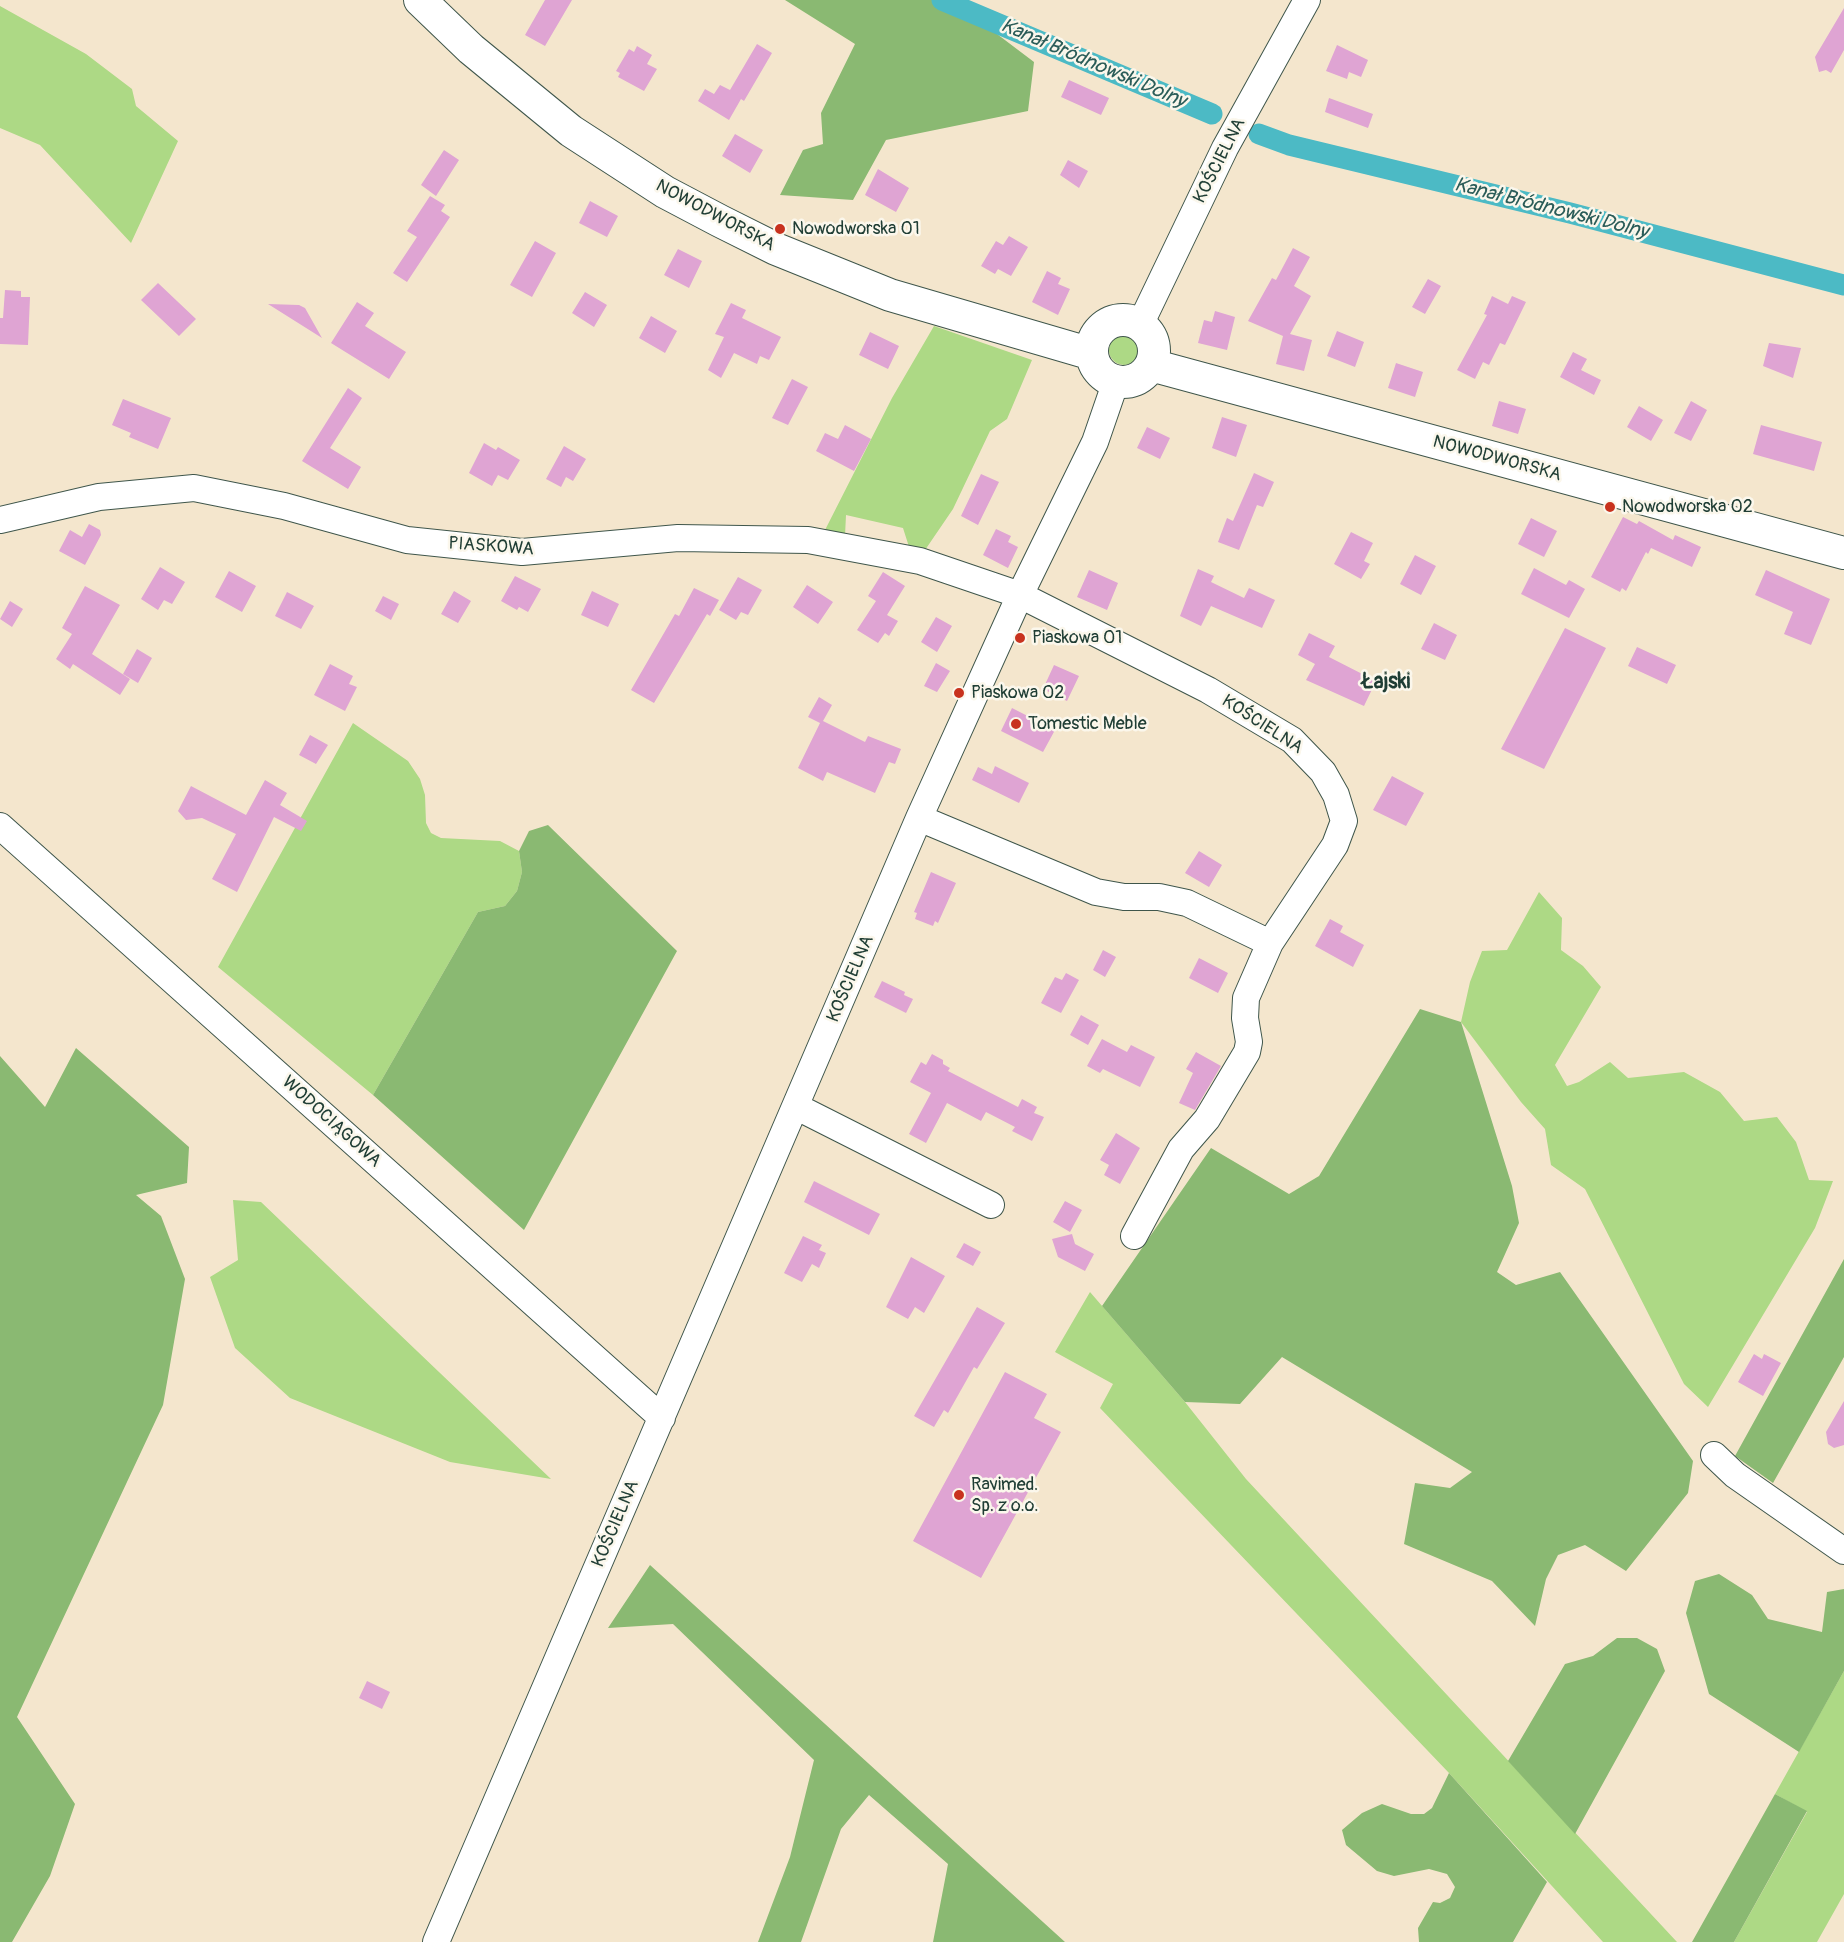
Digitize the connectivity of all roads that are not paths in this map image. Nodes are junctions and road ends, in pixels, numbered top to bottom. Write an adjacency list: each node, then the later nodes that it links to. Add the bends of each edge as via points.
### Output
1 (420, 0): 4 (main road, NOWODWORSKA, via 471,49 571,130 665,192 720,221 776,249 890,296)
2 (1306, 0): 3 (street, KOŚCIELNA, via 1224,148)
3 (1140, 325): 4 (main road, via 1111,322 1094,341); 5 (main road, via 1153,342)
4 (1092, 354): 6 (main road, via 1100,372)
5 (1151, 365): 6 (main road, via 1138,379); 8 (main road, NOWODWORSKA)
6 (1116, 381): 9 (street, KOŚCIELNA, via 1095,442)
7 (0, 520): 9 (street, PIASKOWA, via 99,498 194,488 284,506 407,540 522,552 678,538 808,540 920,561)
8 (1844, 553)
9 (1020, 595): 10 (street, KOŚCIELNA); 12 (street, KOŚCIELNA, via 1208,690 1292,740 1323,771 1344,821 1335,845)
10 (919, 818): 12 (street, via 1096,891 1187,903); 13 (street, KOŚCIELNA)
11 (0, 826): 16 (street, WODOCIĄGOWA)
12 (1270, 943): 15 (street, KOŚCIELNA, via 1246,998 1247,1052 1207,1119 1181,1149)
13 (797, 1107): 14 (street); 16 (street, KOŚCIELNA)
14 (991, 1205)
15 (1134, 1236)
16 (662, 1418): 19 (street, KOŚCIELNA)
17 (1714, 1455): 18 (street, via 1735,1475)
18 (1844, 1551)
19 (436, 1942)

